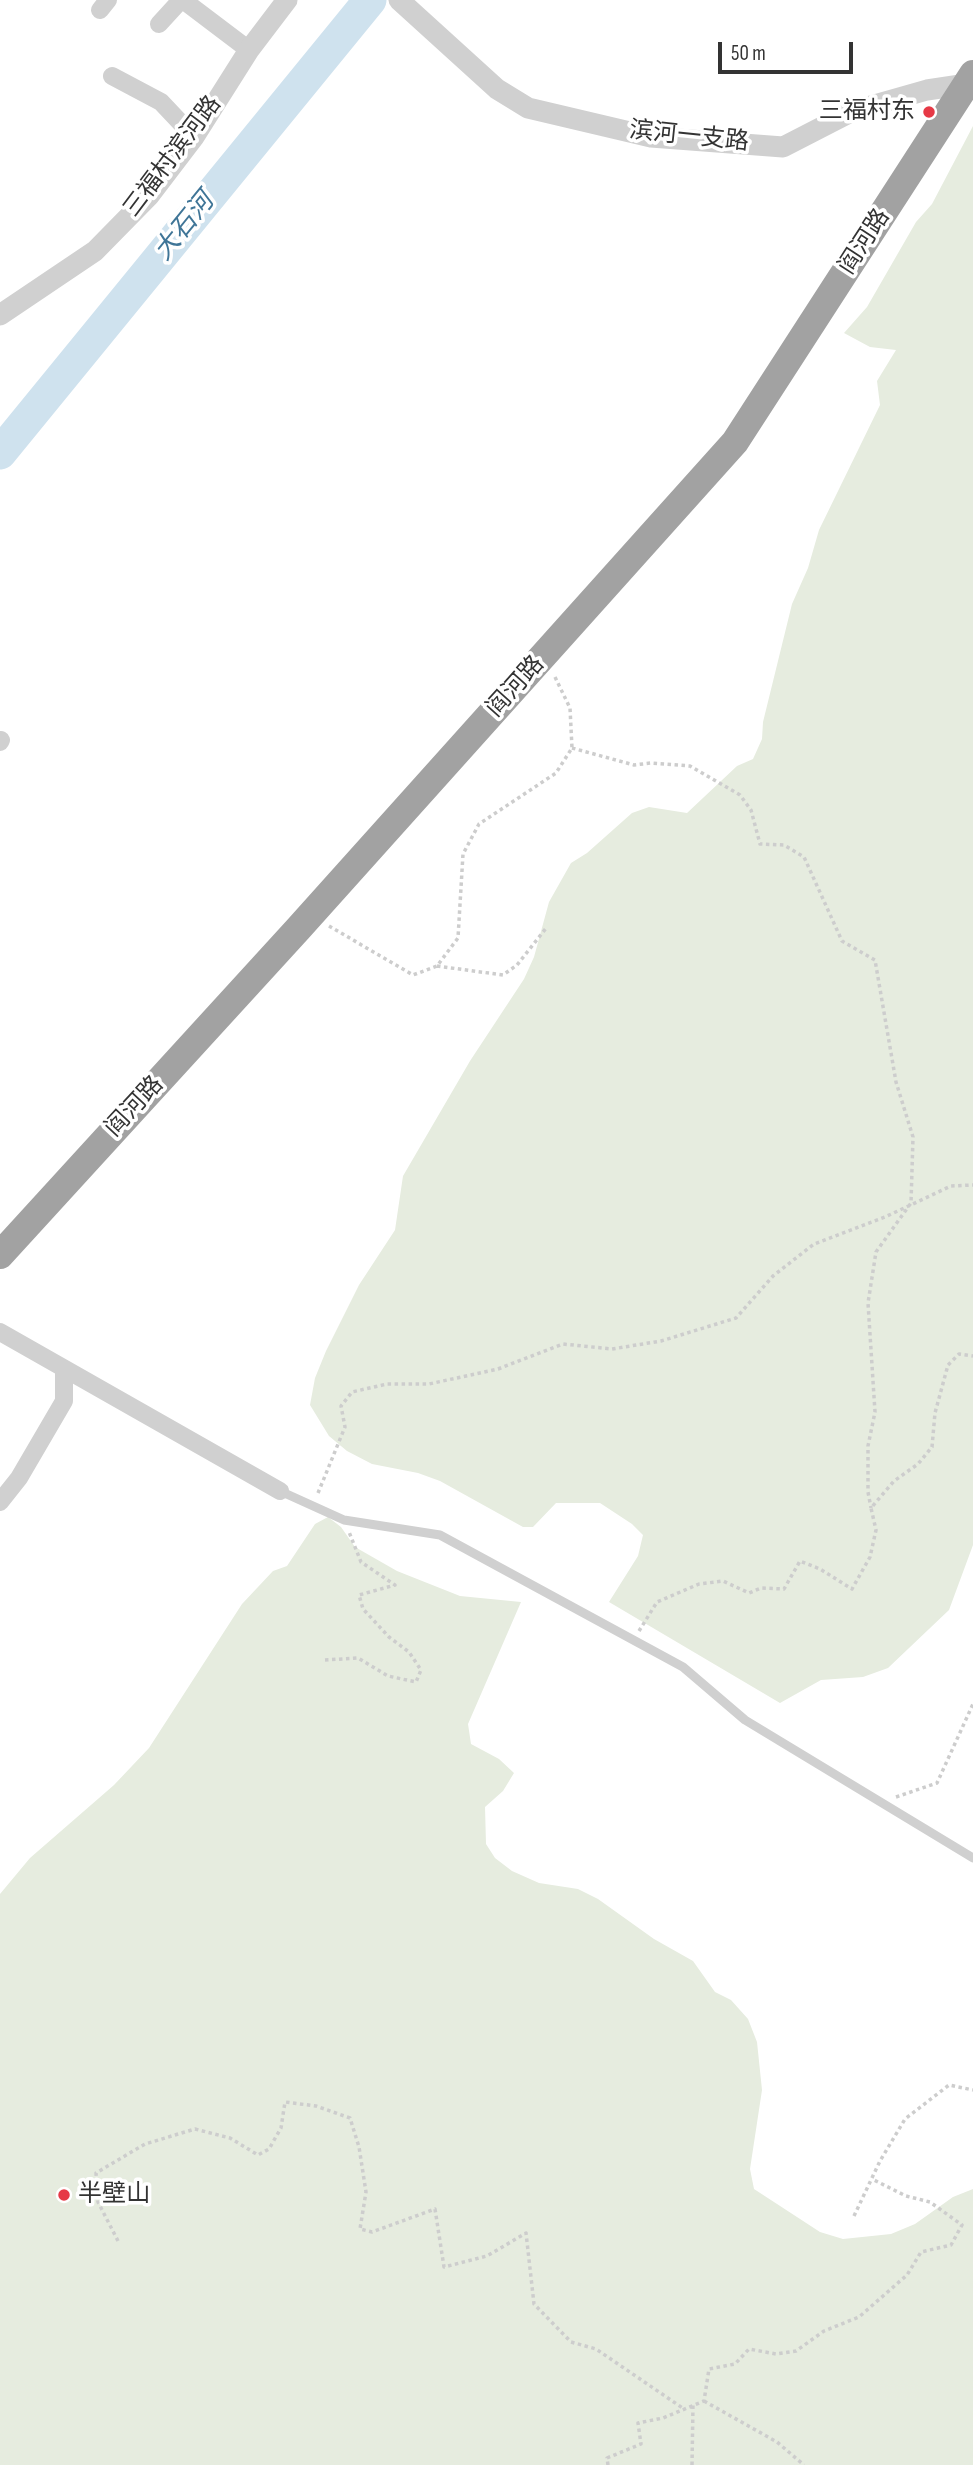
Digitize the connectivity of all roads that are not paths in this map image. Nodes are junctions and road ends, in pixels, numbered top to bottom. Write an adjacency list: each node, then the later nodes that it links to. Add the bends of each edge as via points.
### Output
1 (182, 0): 4 (street); 5 (street)
2 (287, 0): 5 (street, 三福村滨河路)
3 (399, 0): 7 (street, 滨河一支路, via 497,89 528,108 651,137 783,147 853,111)
4 (159, 24)
5 (249, 50): 8 (street, 三福村滨河路)
6 (112, 76): 8 (street, via 161,102)
7 (970, 79): 10 (highway, 阎河路, via 735,442)
8 (194, 137): 9 (street, 三福村滨河路, via 149,196 95,251)
9 (0, 315)
10 (0, 1255)
11 (0, 1332): 12 (street)
12 (64, 1369): 13 (street); 14 (street, via 64,1401)
13 (280, 1491): 15 (lane, via 344,1520 440,1535 683,1667 745,1720)
14 (0, 1502)
15 (973, 1858)

